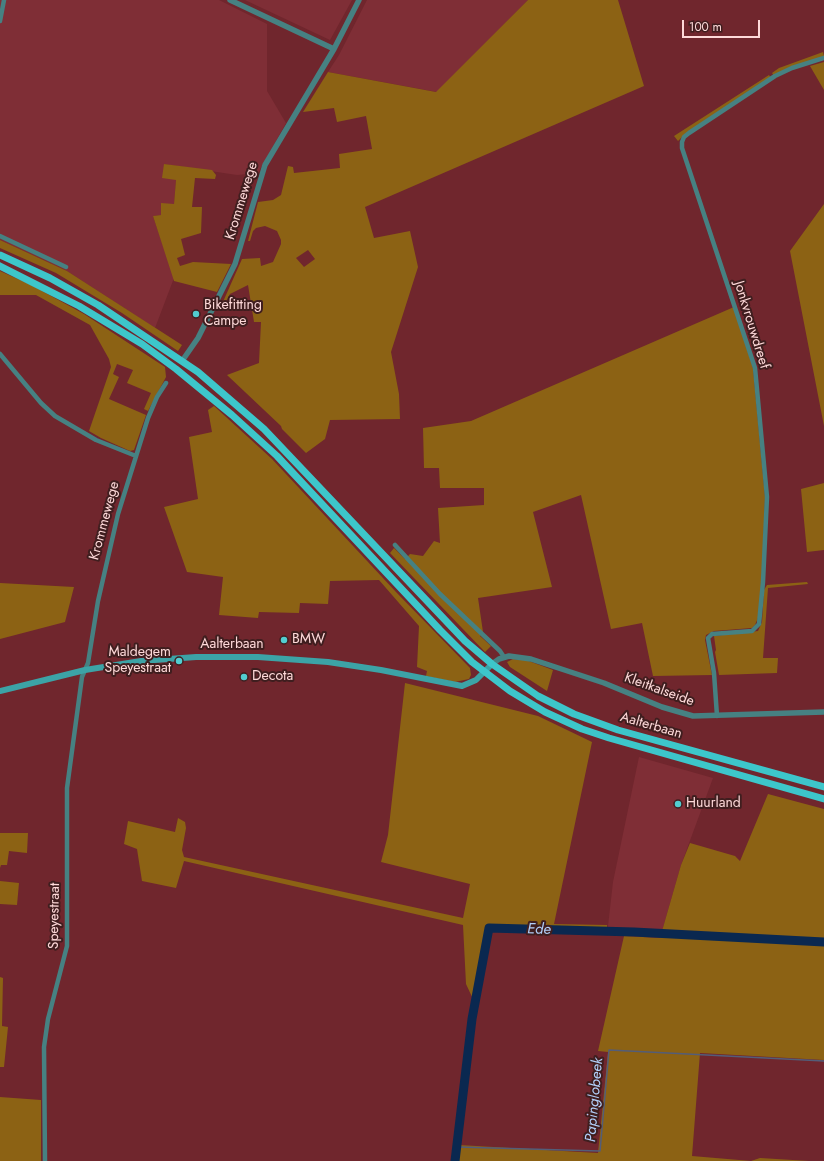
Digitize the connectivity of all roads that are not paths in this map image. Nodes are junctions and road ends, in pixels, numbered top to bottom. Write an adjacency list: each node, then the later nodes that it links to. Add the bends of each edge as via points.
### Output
1 (4, 0): 4 (street)
2 (230, 0): 5 (street)
3 (359, 0): 5 (street, Krommewege)
4 (0, 21)
5 (334, 49): 12 (street, Krommewege, via 265,165 235,264 194,344)
6 (824, 58): 23 (street, Jonkvrouwdreef, via 775,76 684,137 682,142 752,358 767,497 759,624 752,631 712,634 708,638)
7 (0, 236): 10 (street)
8 (0, 255): 12 (highway, via 44,275 98,305)
9 (0, 266): 13 (highway, via 80,306 136,340)
10 (66, 267)
11 (0, 354): 15 (street, via 55,416 96,440)
12 (182, 361): 13 (street, Krommewege); 18 (highway, via 196,370 264,429 443,619)
13 (176, 369): 20 (highway, via 232,415 276,456 440,630)
14 (166, 383): 15 (street, Krommewege, via 148,418)
15 (136, 456): 19 (street, Krommewege, via 107,560)
16 (395, 545): 17 (street)
17 (504, 657): 18 (street); 23 (street, Kleitkalseide, via 531,659 604,683 684,714)
18 (492, 664): 20 (main road, Aalterbaan); 24 (highway, Aalterbaan, via 538,696 591,721)
19 (85, 670): 20 (main road, Aalterbaan, via 175,659 258,657 350,664 462,686 476,680); 21 (main road, Aalterbaan); 26 (street, Speyestraat, via 67,788 67,946 48,1019 44,1047)
20 (484, 672): 25 (highway, Aalterbaan, via 531,704 582,729)
21 (0, 690)
22 (824, 712): 23 (street, Kleitkalseide)
23 (717, 716)
24 (824, 787)
25 (824, 799)
26 (45, 1161)

